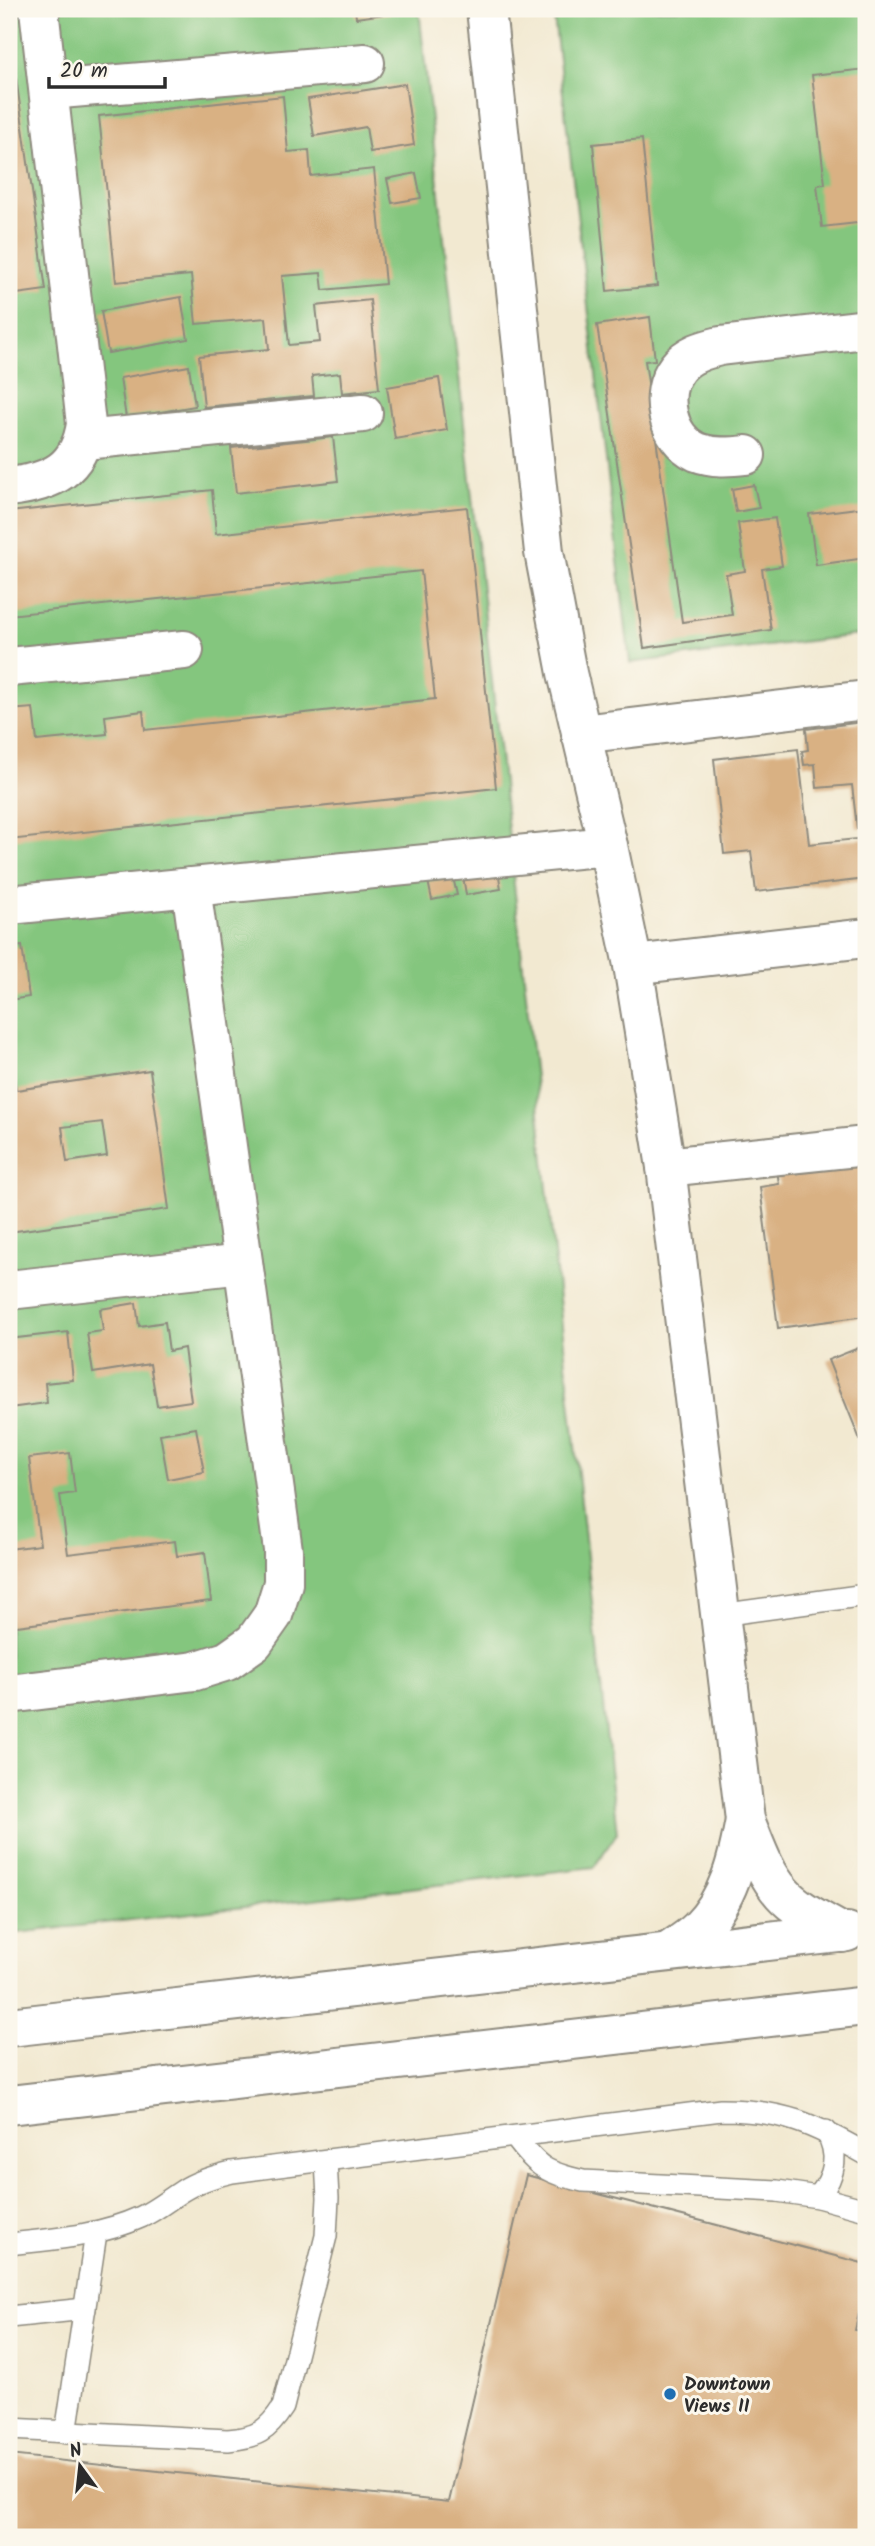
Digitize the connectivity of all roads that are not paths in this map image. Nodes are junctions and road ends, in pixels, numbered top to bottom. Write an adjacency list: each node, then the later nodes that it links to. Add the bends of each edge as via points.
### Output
1 (39, 9): 4 (street)
2 (486, 9): 13 (street, via 544,552)
3 (365, 63): 4 (street)
4 (49, 90): 7 (street, via 85,407)
5 (866, 329): 8 (street, via 720,346 696,352 678,368 667,389 667,414 677,436 696,451 719,457)
6 (363, 413): 7 (street)
7 (84, 440): 9 (street, via 73,461 56,476)
8 (746, 455)
9 (9, 487)
10 (184, 650): 11 (street)
11 (9, 667)
12 (866, 700): 13 (street)
13 (581, 734): 14 (street)
14 (608, 846): 15 (street); 18 (street)
15 (191, 887): 16 (street); 21 (street)
16 (9, 905)
17 (866, 938): 18 (street)
18 (633, 965): 20 (street)
19 (866, 1146): 20 (street)
20 (666, 1167): 24 (street)
21 (243, 1264): 22 (street); 25 (street, via 283,1550 284,1583 273,1615 254,1642 227,1661 195,1671)
22 (9, 1290)
23 (866, 1595): 24 (lane)
24 (720, 1615): 26 (street)
25 (9, 1695)
26 (745, 1820): 27 (street, via 782,1893 806,1913); 28 (street, via 737,1865 719,1902 699,1929)
27 (854, 1931): 28 (street)
28 (668, 1952): 30 (street)
29 (866, 2006): 31 (street)
30 (9, 2027)
31 (9, 2105)
32 (826, 2131): 33 (lane, via 775,2114 721,2110); 34 (lane); 36 (lane, via 835,2158 827,2186)
33 (515, 2137): 35 (lane); 36 (lane, via 533,2161 554,2174 583,2180 737,2187)
34 (866, 2154)
35 (326, 2161): 38 (lane, via 207,2178 142,2216); 43 (lane, via 326,2236 283,2407 272,2424 259,2433 228,2440)
36 (818, 2197): 37 (lane)
37 (866, 2210)
38 (96, 2233): 39 (lane); 40 (lane)
39 (9, 2244)
40 (85, 2309): 41 (lane); 43 (lane)
41 (9, 2317)
42 (9, 2429): 43 (lane)
43 (66, 2433)

